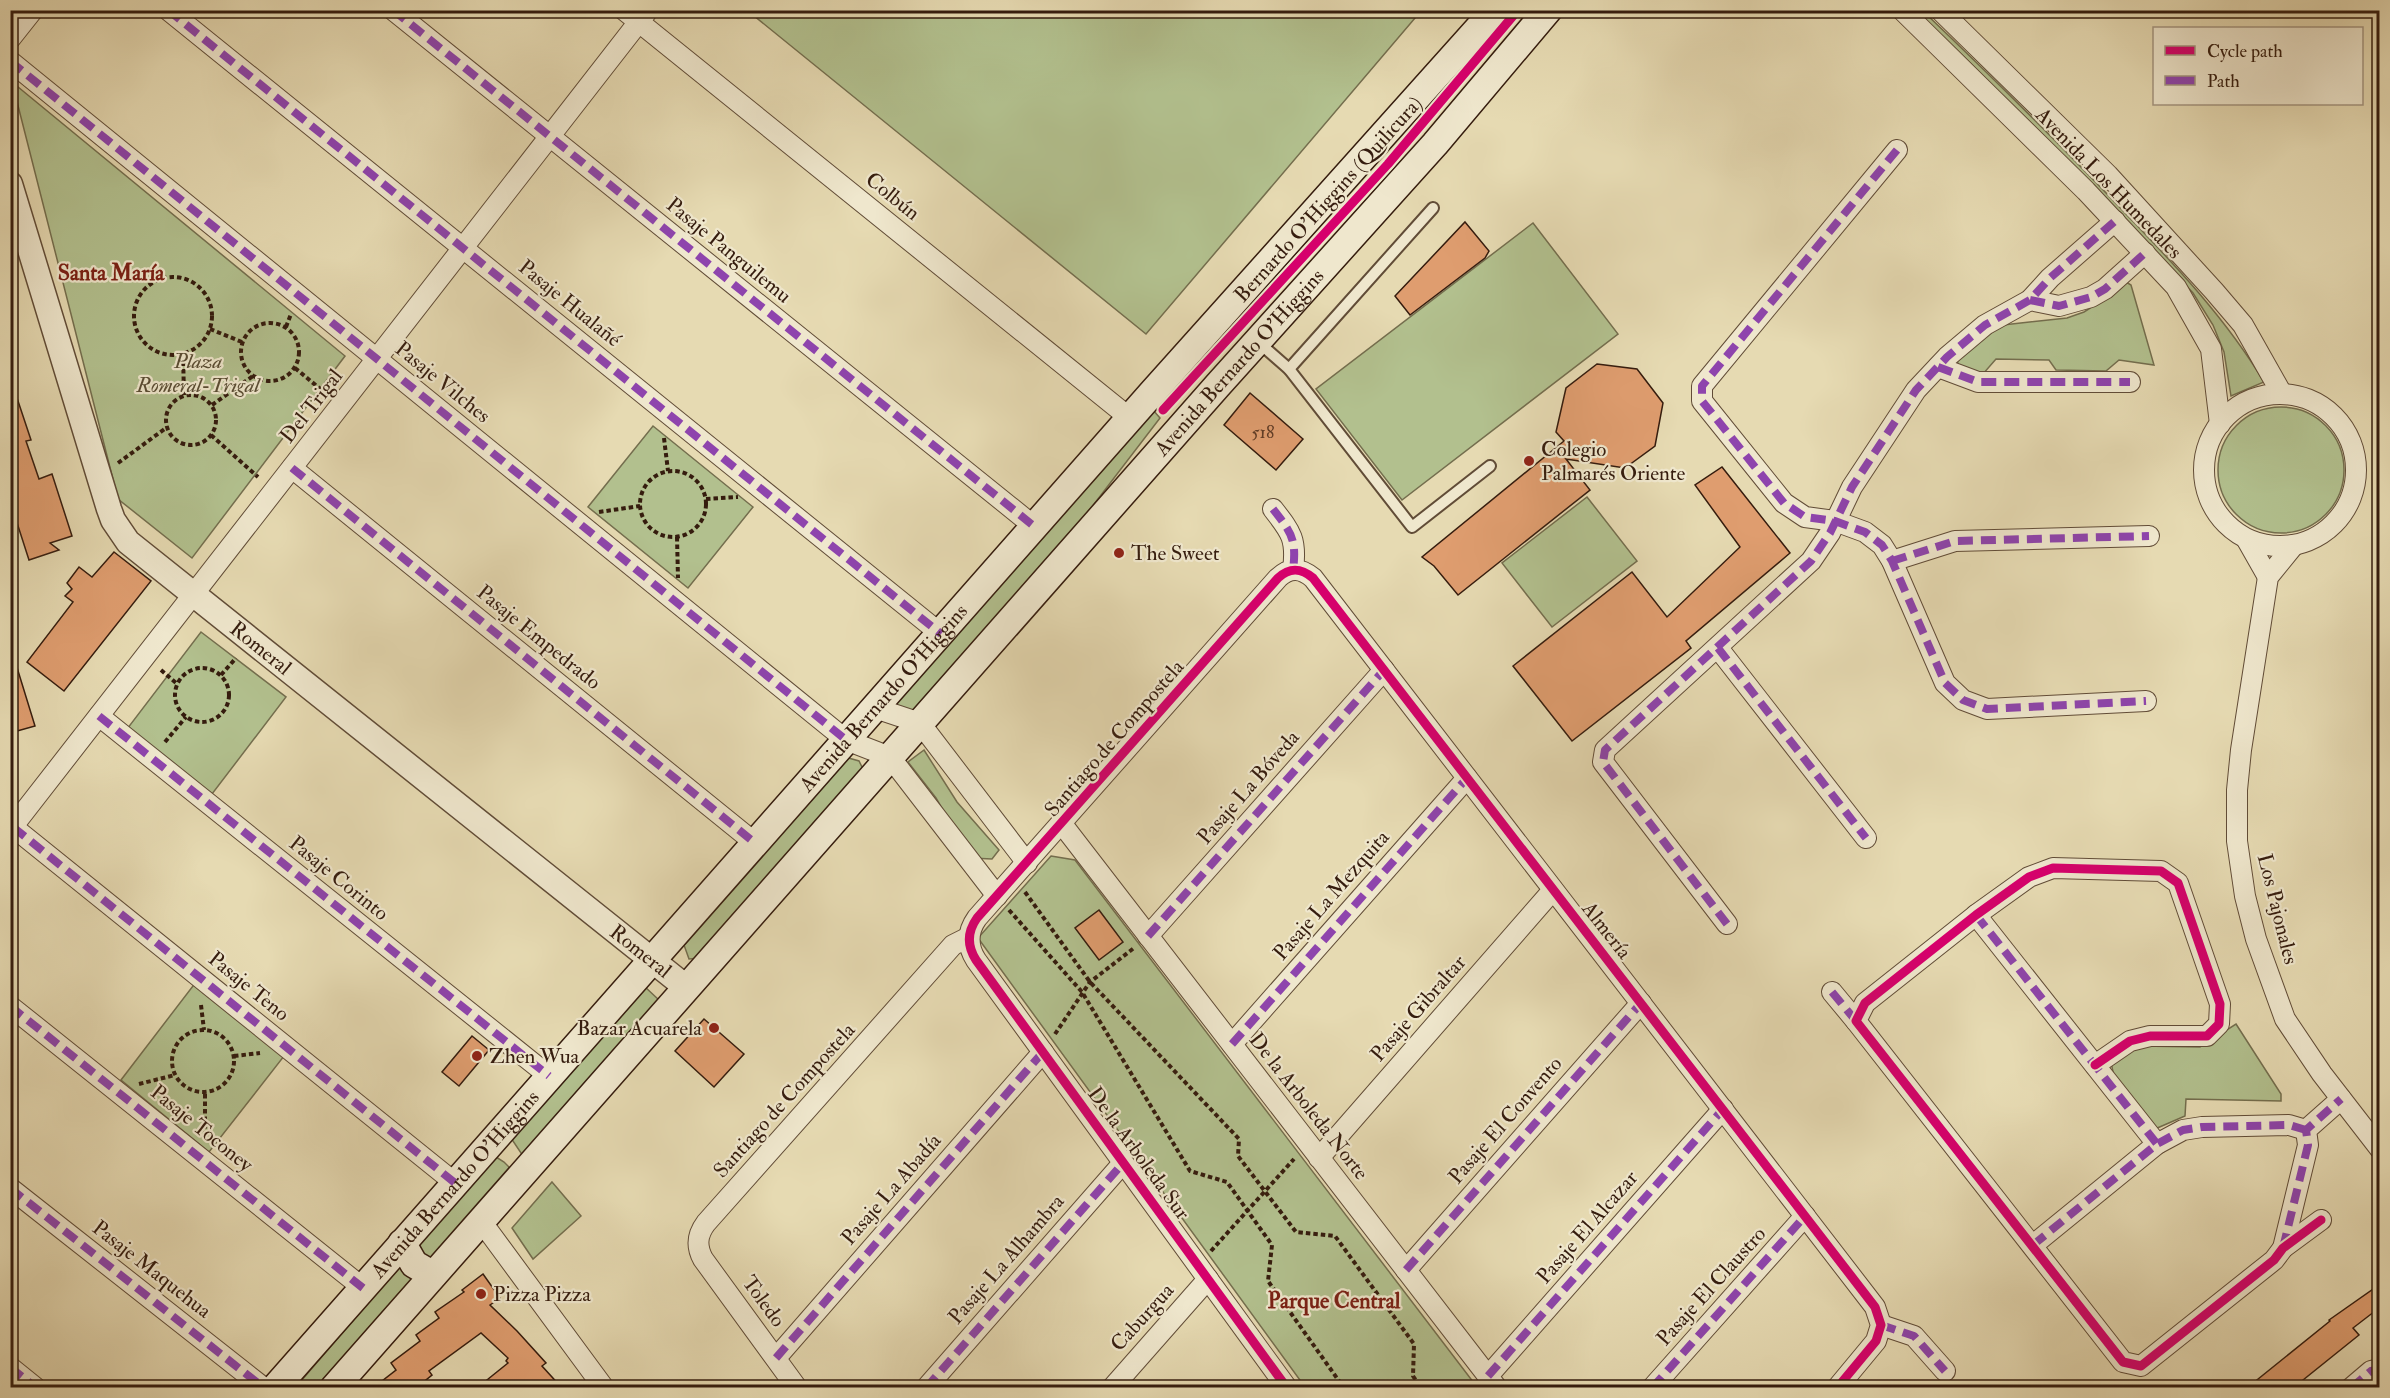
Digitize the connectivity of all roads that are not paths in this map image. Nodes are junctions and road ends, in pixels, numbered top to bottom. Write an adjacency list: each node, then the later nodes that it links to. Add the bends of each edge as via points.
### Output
1 (33, 10): 9 (street)
2 (168, 10): 16 (street, Pasaje Hualañé)
3 (393, 10): 11 (street, Pasaje Panguilemu)
4 (1495, 10): 24 (main road, Avenida Bernardo O'Higgins)
5 (1548, 10): 19 (main road, Avenida Bernardo O'Higgins, via 1435,144)
6 (1902, 10): 15 (street, Avenida Los Humedales)
7 (1940, 10): 25 (street, Avenida Los Humedales, via 2108,175 2214,291 2243,325)
8 (637, 14): 11 (street, Del Trigal); 26 (street, Colbún)
9 (10, 39)
10 (10, 62): 20 (street, Pasaje Vilches)
11 (550, 137): 16 (street, Del Trigal); 33 (street, Pasaje Panguilemu)
12 (1897, 150): 32 (street, via 1702,386 1702,401 1784,503 1805,517)
13 (10, 184): 40 (street, Romeral, via 113,520 124,537)
14 (1433, 208): 22 (lane)
15 (2115, 221): 17 (street, Avenida Los Humedales); 18 (street)
16 (463, 248): 20 (street, Del Trigal); 41 (street, Pasaje Hualañé)
17 (2145, 253): 18 (street, via 2091,297 2059,306); 27 (street, Avenida Los Humedales, via 2176,287 2211,349)
18 (2030, 300): 21 (street, via 1986,325)
19 (1257, 341): 22 (lane); 28 (main road, Avenida Bernardo O'Higgins)
20 (377, 359): 30 (street, Del Trigal); 48 (street, Pasaje Vilches)
21 (1938, 367): 23 (street, via 1978,382); 32 (street, via 1916,390 1852,487)
22 (1289, 369): 29 (lane, via 1412,527)
23 (2130, 382)
24 (1152, 393): 26 (main road, Avenida Bernardo O'Higgins); 28 (main road, via 1166,422)
25 (2282, 394): 27 (street, via 2252,399 2230,412); 36 (street, via 2301,397 2324,408 2342,425 2353,448 2356,473 2352,497 2339,519 2321,536)
26 (1131, 419): 33 (main road, Avenida Bernardo O'Higgins)
27 (2220, 424): 35 (street, via 2205,455 2204,481 2211,505 2226,525)
28 (1159, 452): 47 (main road, Avenida Bernardo O'Higgins)
29 (1490, 466)
30 (292, 468): 40 (street, Del Trigal); 54 (street, Pasaje Empedrado)
31 (1273, 509): 38 (street, via 1295,543)
32 (1835, 522): 37 (street, via 1865,532 1882,545); 42 (street, via 1811,561)
33 (1035, 527): 41 (main road, Avenida Bernardo O'Higgins)
34 (2149, 536): 37 (street, via 1955,541)
35 (2247, 540): 36 (street, via 2272,547); 39 (street)
36 (2294, 545): 39 (street)
37 (1892, 561): 44 (street, via 1945,683 1963,700 1987,709)
38 (1293, 570): 43 (street, Almería, via 1313,578); 51 (street, Santiago de Compostela, via 1278,578)
39 (2268, 577): 74 (street, Los Pajonales, via 2241,750 2237,841 2256,939 2285,1019)
40 (194, 595): 46 (street, Del Trigal); 64 (street, Romeral)
41 (941, 634): 45 (main road, Avenida Bernardo O'Higgins)
42 (1718, 648): 53 (street); 61 (street, via 1605,750 1603,762)
43 (1384, 670): 50 (street, Almería); 62 (street, Pasaje La Bóveda)
44 (2146, 701)
45 (875, 708): 47 (street); 48 (main road, Avenida Bernardo O'Higgins)
46 (99, 716): 52 (street, Del Trigal); 73 (street, Pasaje Corinto)
47 (920, 723): 49 (main road, Avenida Bernardo O'Higgins); 57 (street)
48 (846, 740): 49 (street); 54 (main road, Avenida Bernardo O'Higgins)
49 (890, 757): 59 (street); 65 (main road, Avenida Bernardo O'Higgins)
50 (1467, 778): 58 (street, Almería); 70 (street, Pasaje La Mezquita)
51 (1062, 824): 55 (street, Santiago de Compostela); 56 (street, De la Arboleda Norte)
52 (12, 828): 83 (street, Pasaje Teno)
53 (1866, 838)
54 (755, 843): 64 (main road, Avenida Bernardo O'Higgins)
55 (1043, 844): 56 (street); 57 (street, Santiago de Compostela)
56 (1084, 853): 62 (street, De la Arboleda Norte)
57 (1020, 870): 59 (street, Santiago de Compostela)
58 (1553, 890): 67 (street, Almería); 80 (street, Pasaje Gibraltar)
59 (997, 896): 63 (street, Santiago de Compostela, via 973,924)
60 (1976, 915): 69 (street, via 1865,1003); 72 (street); 72 (street, via 2029,877 2053,868 2161,871 2178,883 2220,1004 2219,1024 2207,1036 2150,1036 2130,1041)
61 (1727, 924)
62 (1148, 936): 70 (street, De la Arboleda Norte)
63 (969, 937): 71 (street, De la Arboleda Sur, via 976,960); 88 (street, Santiago de Compostela, via 953,945 706,1223)
64 (652, 960): 65 (street, Romeral); 73 (main road, Avenida Bernardo O'Higgins)
65 (687, 988): 82 (main road, Avenida Bernardo O'Higgins)
66 (1832, 992): 69 (street)
67 (1641, 1003): 75 (street, Almería); 92 (street, Pasaje El Convento)
68 (10, 1006): 95 (street, Pasaje Toconey)
69 (1856, 1021): 90 (street)
70 (1232, 1044): 80 (street, De la Arboleda Norte)
71 (1043, 1052): 81 (street, De la Arboleda Sur); 97 (street, Pasaje La Abadía)
72 (2095, 1065): 78 (street)
73 (549, 1076): 77 (main road, Avenida Bernardo O'Higgins)
74 (2341, 1099): 76 (street); 79 (street, Los Pajonales)
75 (1723, 1109): 85 (street, Almería); 101 (street, Pasaje El Alcazar)
76 (2311, 1125): 78 (street, via 2202,1127 2182,1130); 91 (street)
77 (498, 1134): 82 (main road, via 510,1151); 83 (main road, Avenida Bernardo O'Higgins)
78 (2157, 1144): 90 (street)
79 (2379, 1149)
80 (1314, 1150): 92 (street, De la Arboleda Norte)
81 (1123, 1163): 93 (street, De la Arboleda Sur); 108 (street, Pasaje La Alhambra)
82 (517, 1181): 87 (main road, Avenida Bernardo O'Higgins)
83 (455, 1183): 89 (main road, Avenida Bernardo O'Higgins)
84 (10, 1188): 103 (street, Pasaje Maquehua)
85 (1805, 1216): 96 (street, Almería, via 1875,1307); 111 (street, Pasaje El Claustro)
86 (2321, 1220): 91 (street)
87 (481, 1221): 94 (main road, Avenida Bernardo O'Higgins); 106 (street)
88 (698, 1241): 97 (street, Toledo, via 703,1259)
89 (402, 1243): 94 (main road, via 414,1264); 95 (main road, Avenida Bernardo O'Higgins)
90 (2033, 1245): 91 (street, via 2123,1362 2141,1366 2274,1260)
91 (2283, 1248)
92 (1406, 1270): 101 (street, De la Arboleda Norte)
93 (1203, 1272): 109 (street, Caburgua); 110 (street, De la Arboleda Sur)
94 (433, 1275): 105 (main road, Avenida Bernardo O'Higgins)
95 (363, 1288): 104 (main road, Avenida Bernardo O'Higgins)
96 (1881, 1325): 100 (street, via 1914,1336); 112 (street, via 1876,1341)
97 (776, 1358): 107 (street, Toledo)
98 (10, 1367): 102 (street)
99 (2379, 1369): 113 (street)
100 (1945, 1371)
101 (1492, 1382)
102 (36, 1388)
103 (264, 1388)
104 (275, 1388)
105 (334, 1388)
106 (604, 1388)
107 (797, 1388)
108 (926, 1388)
109 (1112, 1388)
110 (1287, 1388)
111 (1652, 1388)
112 (1837, 1388)
113 (2352, 1388)

